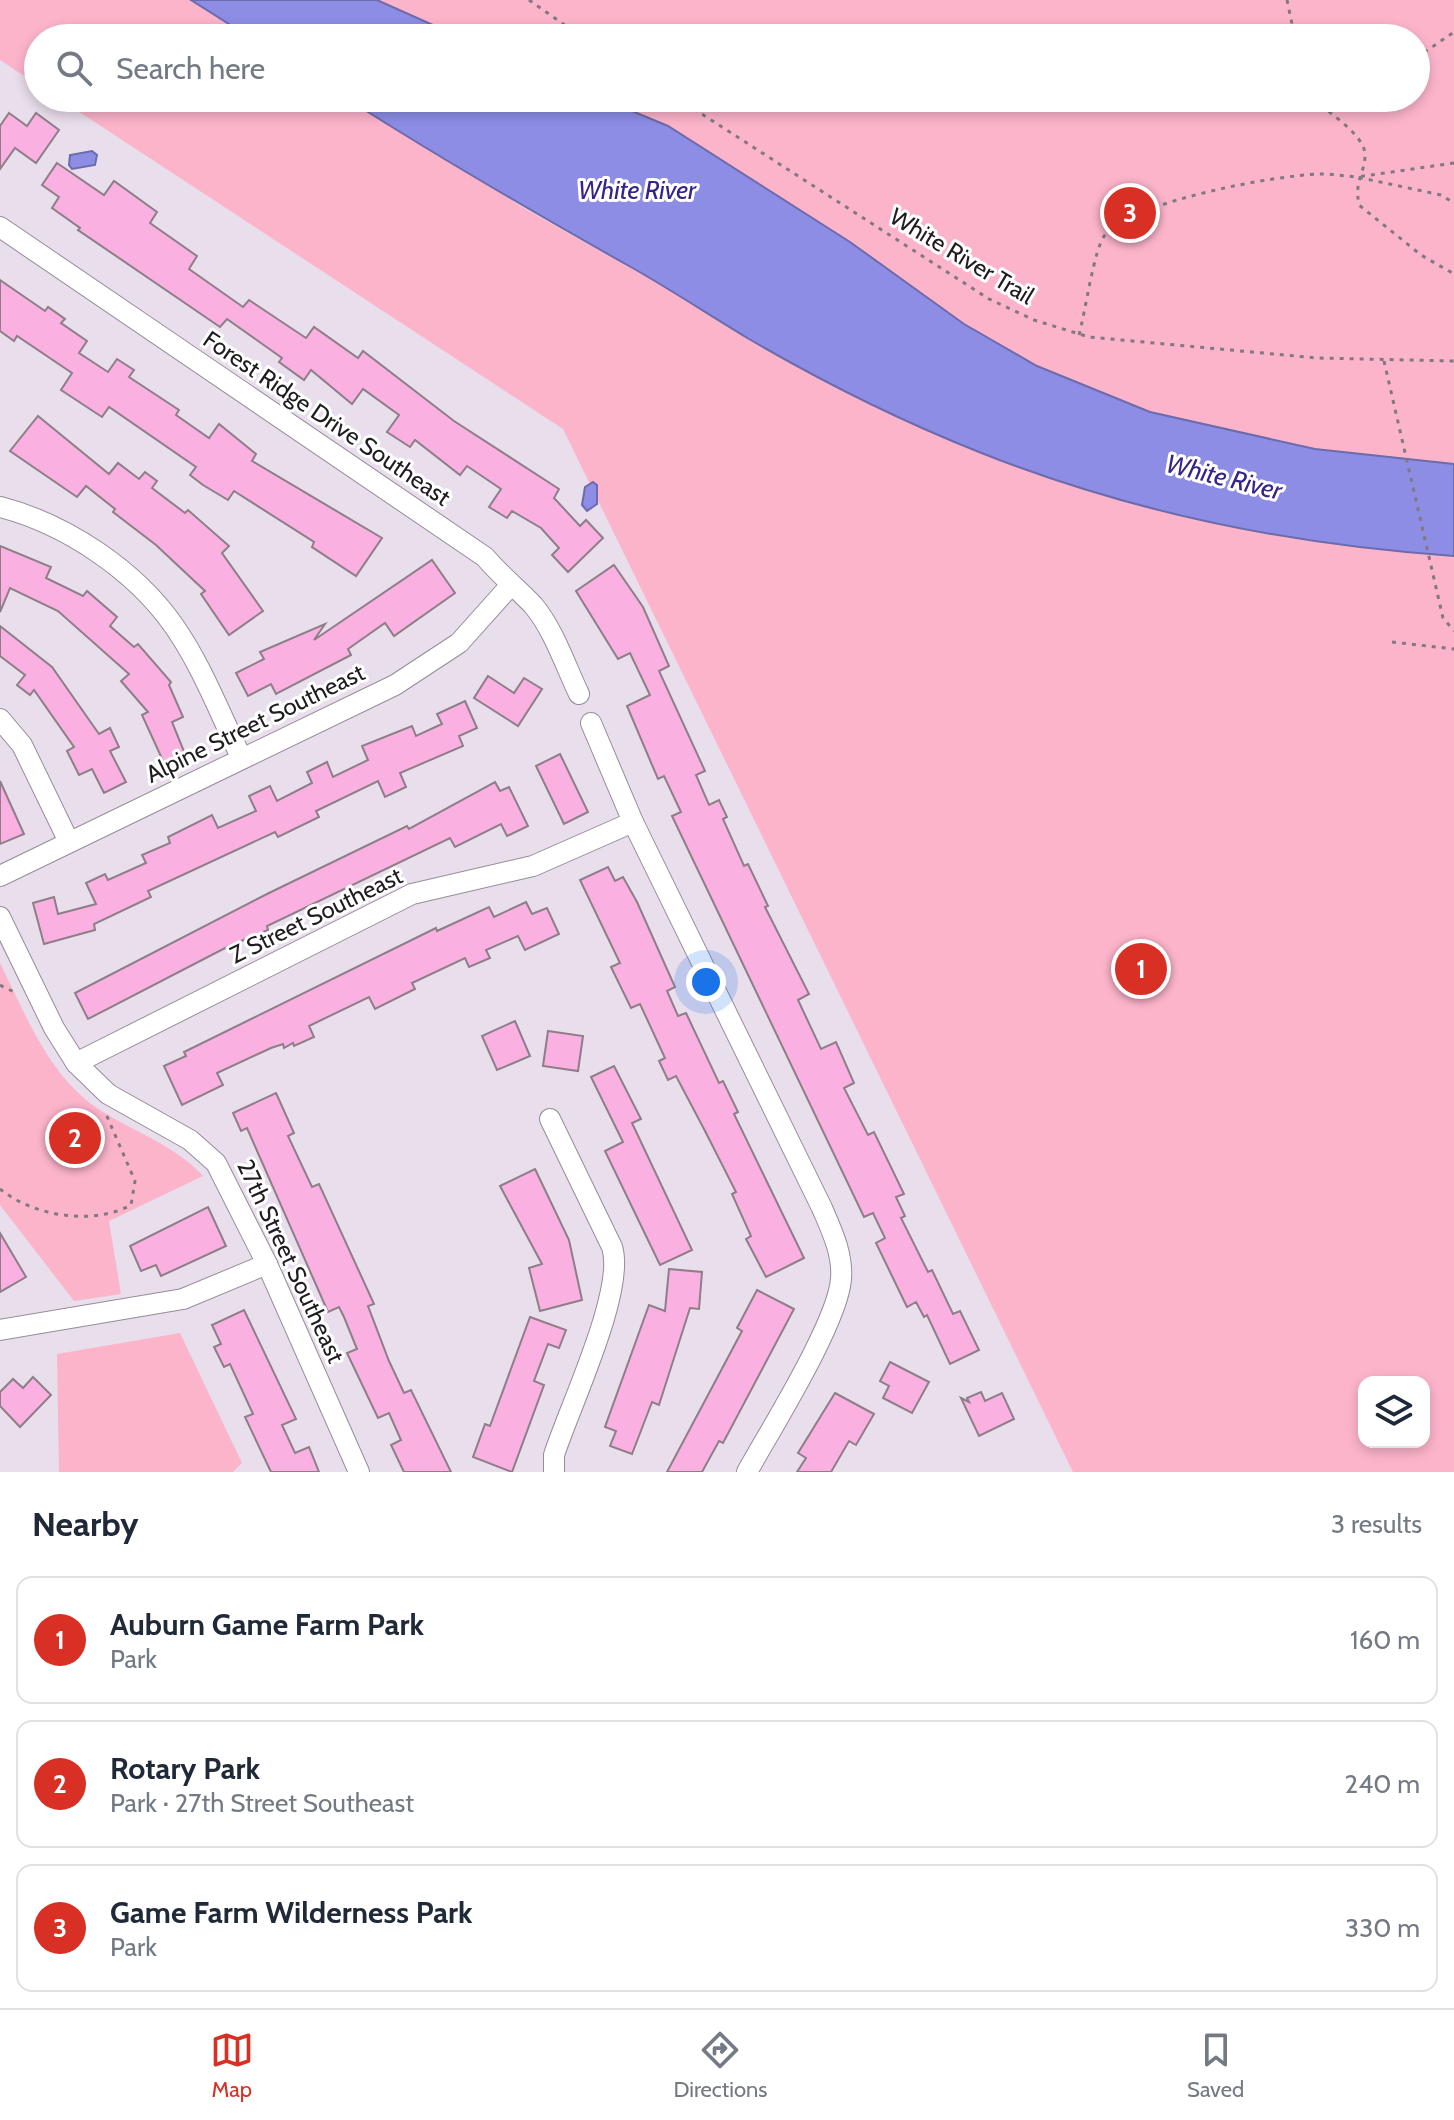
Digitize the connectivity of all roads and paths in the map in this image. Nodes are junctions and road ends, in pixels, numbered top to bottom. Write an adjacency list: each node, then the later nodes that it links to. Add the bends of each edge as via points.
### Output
1 (529, 0): 3 (path)
2 (1287, 0): 4 (path)
3 (563, 24)
4 (1292, 24)
5 (1454, 32): 6 (path)
6 (1430, 48)
7 (699, 112): 14 (path, White River Trail, via 989,299)
8 (1329, 112): 10 (path, via 1363,144 1366,157)
9 (1454, 163): 10 (path)
10 (1357, 177): 11 (path, via 1441,195); 13 (path, via 1359,205 1371,217); 14 (path, via 1320,174 1229,186 1113,228 1097,248)
11 (1454, 203)
12 (0, 227): 18 (street, Forest Ridge Drive Southeast, via 485,557)
13 (1454, 274)
14 (1079, 335): 15 (path, White River Trail)
15 (1384, 361): 16 (path, White River Trail); 19 (path, via 1442,613)
16 (1454, 361)
17 (0, 507): 25 (street, via 62,530 139,588 173,623)
18 (510, 586): 22 (street, Forest Ridge Drive Southeast, via 548,629); 25 (street, Alpine Street Southeast, via 459,643 424,667)
19 (1454, 631)
20 (1392, 642): 21 (path)
21 (1454, 649)
22 (579, 694)
23 (0, 719): 27 (street, via 22,745)
24 (591, 723): 26 (street)
25 (241, 757): 27 (street, Alpine Street Southeast)
26 (633, 822): 32 (street, Z Street Southeast, via 533,866 412,894); 40 (street, via 840,1253 834,1309)
27 (69, 842): 28 (street, Alpine Street Southeast)
28 (0, 876)
29 (0, 917): 32 (street, 27th Street Southeast)
30 (0, 985): 31 (path)
31 (15, 993)
32 (76, 1063): 36 (street, 27th Street Southeast, via 108,1094 205,1151 230,1186)
33 (104, 1112): 35 (path, via 135,1181 131,1205 58,1216 20,1205)
34 (550, 1119): 39 (street, via 616,1262 606,1307 554,1455)
35 (0, 1189)
36 (267, 1264): 37 (street, via 183,1299); 38 (street, 27th Street Southeast)
37 (0, 1330)
38 (359, 1472)
39 (554, 1472)
40 (747, 1472)

